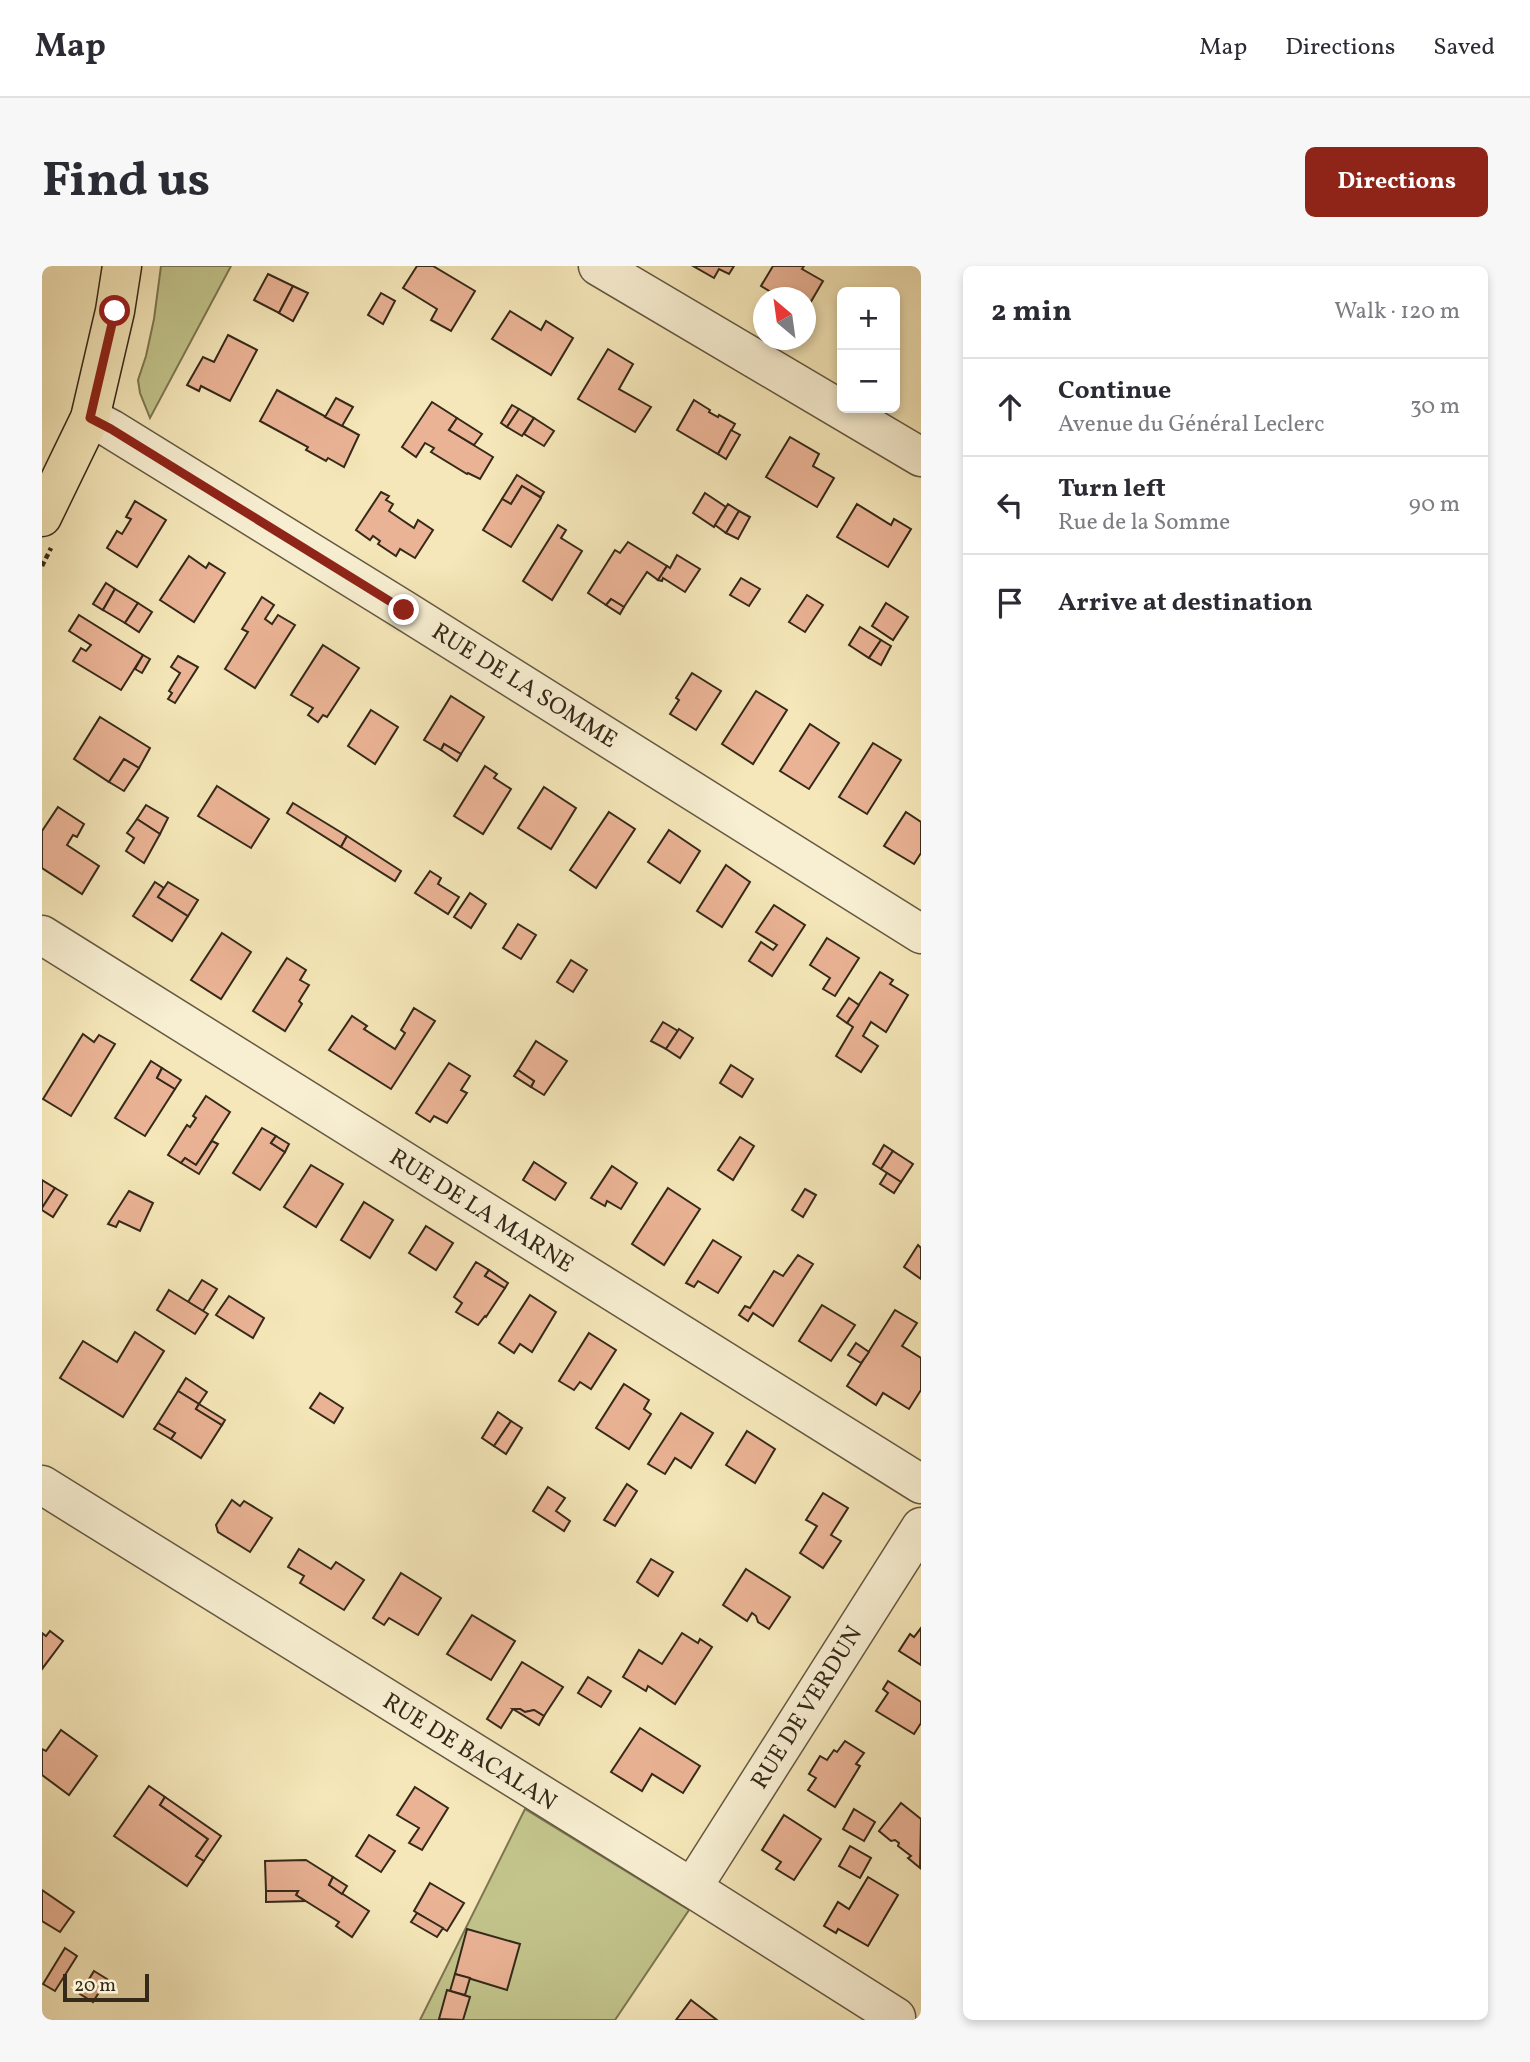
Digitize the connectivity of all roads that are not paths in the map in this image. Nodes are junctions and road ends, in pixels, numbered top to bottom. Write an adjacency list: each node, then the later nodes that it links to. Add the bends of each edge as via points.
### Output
1 (122, 266): 3 (main road)
2 (598, 266): 4 (street)
3 (90, 418): 5 (main road); 6 (street, RUE DE LA SOMME)
4 (921, 457)
5 (42, 517)
6 (921, 934)
7 (42, 935): 8 (street, RUE DE LA MARNE)
8 (921, 1484)
9 (42, 1485): 11 (street, RUE DE BACALAN)
10 (921, 1527): 11 (street, RUE DE VERDUN)
11 (692, 1888): 12 (street, RUE DE BACALAN)
12 (897, 2017)

